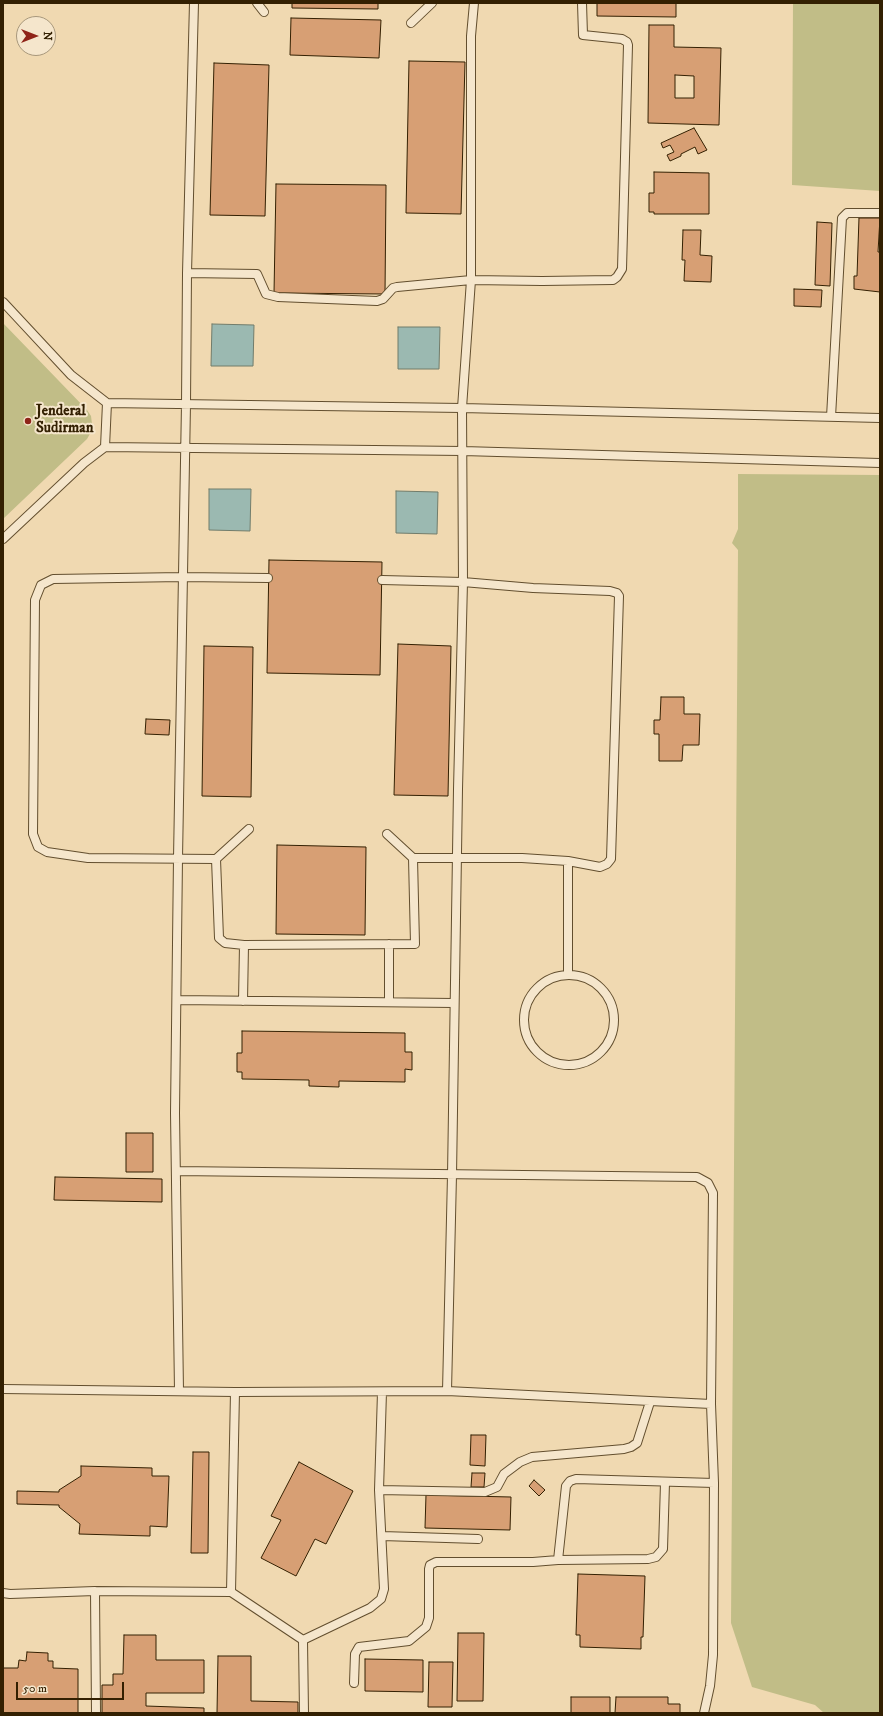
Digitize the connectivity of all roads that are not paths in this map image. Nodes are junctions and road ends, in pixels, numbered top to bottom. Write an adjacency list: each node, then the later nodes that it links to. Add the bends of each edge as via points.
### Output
1 (194, 3): 9 (lane)
2 (257, 3): 6 (lane)
3 (432, 3): 7 (lane)
4 (474, 3): 10 (lane, via 471,36)
5 (582, 3): 10 (lane, via 583,35 622,39 628,46 621,274 613,280)
6 (264, 12)
7 (411, 23)
8 (880, 213): 15 (lane, via 847,212 842,218)
9 (187, 273): 10 (lane, via 257,274 266,294 278,297 377,301 397,286); 13 (lane)
10 (471, 280): 14 (lane)
11 (3, 302): 12 (lane, via 71,375)
12 (107, 403): 13 (lane); 17 (lane)
13 (186, 404): 14 (lane); 18 (lane)
14 (462, 408): 15 (lane); 19 (lane)
15 (831, 417): 16 (lane)
16 (880, 418)
17 (105, 447): 18 (lane); 21 (lane, via 84,463)
18 (186, 448): 19 (lane); 22 (lane)
19 (463, 451): 20 (lane); 25 (lane)
20 (880, 463)
21 (3, 539)
22 (182, 577): 23 (lane); 28 (lane); 28 (lane, via 53,578 41,585 35,600 33,834 38,847 47,852 88,858)
23 (268, 578)
24 (382, 580): 25 (lane)
25 (463, 582): 30 (lane); 32 (lane, via 533,588 610,590 619,596 611,859 600,867)
26 (249, 829): 31 (lane)
27 (387, 834): 29 (lane)
28 (178, 858): 31 (lane); 36 (lane)
29 (413, 858): 30 (lane); 34 (lane, via 416,942)
30 (457, 858): 32 (lane); 39 (lane)
31 (216, 859): 33 (lane, via 219,938 226,943)
32 (568, 861): 35 (lane)
33 (244, 944): 34 (lane); 37 (lane)
34 (389, 944): 38 (lane)
35 (568, 974): 35 (lane, via 585,977 599,986 610,999 614,1015 613,1032 606,1047 593,1059 578,1065 561,1065 545,1059 533,1048 525,1033 524,1016 528,1000 538,987 552,978)
36 (177, 1000): 37 (lane); 40 (lane)
37 (243, 1001): 38 (lane)
38 (389, 1002): 39 (lane)
39 (454, 1003): 41 (lane)
40 (176, 1171): 41 (lane); 43 (lane)
41 (452, 1175): 44 (lane); 48 (lane, via 697,1177 708,1183 713,1193)
42 (3, 1389): 43 (lane)
43 (179, 1391): 45 (lane)
44 (447, 1391): 46 (lane); 47 (lane)
45 (235, 1392): 46 (lane); 56 (lane)
46 (382, 1392): 51 (lane)
47 (650, 1402): 48 (lane); 51 (lane, via 638,1443 632,1447 532,1457 520,1462 504,1474 497,1487 485,1492)
48 (711, 1404): 50 (lane)
49 (664, 1483): 50 (lane); 54 (lane, via 663,1549 656,1557); 54 (lane, via 576,1479 570,1481 566,1486)
50 (714, 1483): 62 (lane, via 713,1655)
51 (379, 1490): 52 (lane)
52 (382, 1536): 53 (lane); 58 (lane, via 384,1589 380,1598 370,1608)
53 (478, 1539)
54 (558, 1560): 59 (lane, via 430,1564 429,1618 426,1627 409,1641 359,1647 355,1654)
55 (95, 1591): 56 (lane); 57 (lane); 60 (lane)
56 (232, 1592): 58 (lane)
57 (3, 1593)
58 (304, 1640): 61 (lane)
59 (354, 1682)
60 (96, 1713)
61 (304, 1713)
62 (704, 1713)

